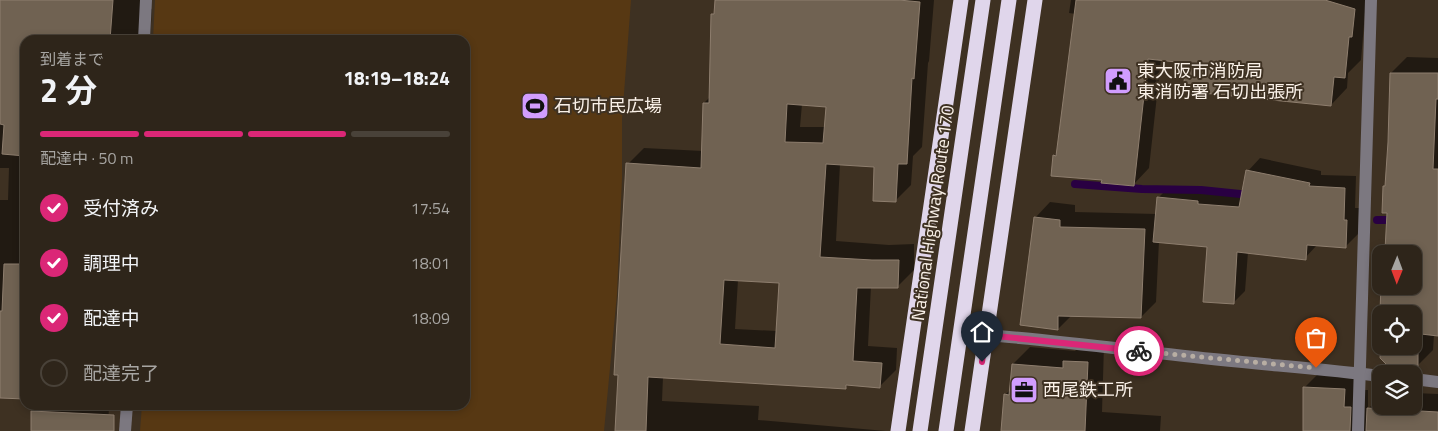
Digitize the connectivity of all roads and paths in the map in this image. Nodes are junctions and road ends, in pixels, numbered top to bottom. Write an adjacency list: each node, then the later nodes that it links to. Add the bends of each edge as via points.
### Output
1 (146, 0): 7 (street)
2 (961, 0): 15 (highway)
3 (983, 0): 16 (highway, National Highway Route 170)
4 (1009, 0): 17 (highway)
5 (1035, 0): 8 (highway)
6 (1371, 0): 9 (street)
7 (144, 35)
8 (986, 335): 9 (street); 18 (highway)
9 (1360, 374): 10 (street); 19 (street)
10 (1372, 375)
11 (1422, 381): 12 (street)
12 (1438, 382)
13 (127, 410): 14 (street)
14 (126, 431)
15 (898, 431)
16 (920, 431)
17 (946, 431)
18 (972, 431)
19 (1358, 431)

